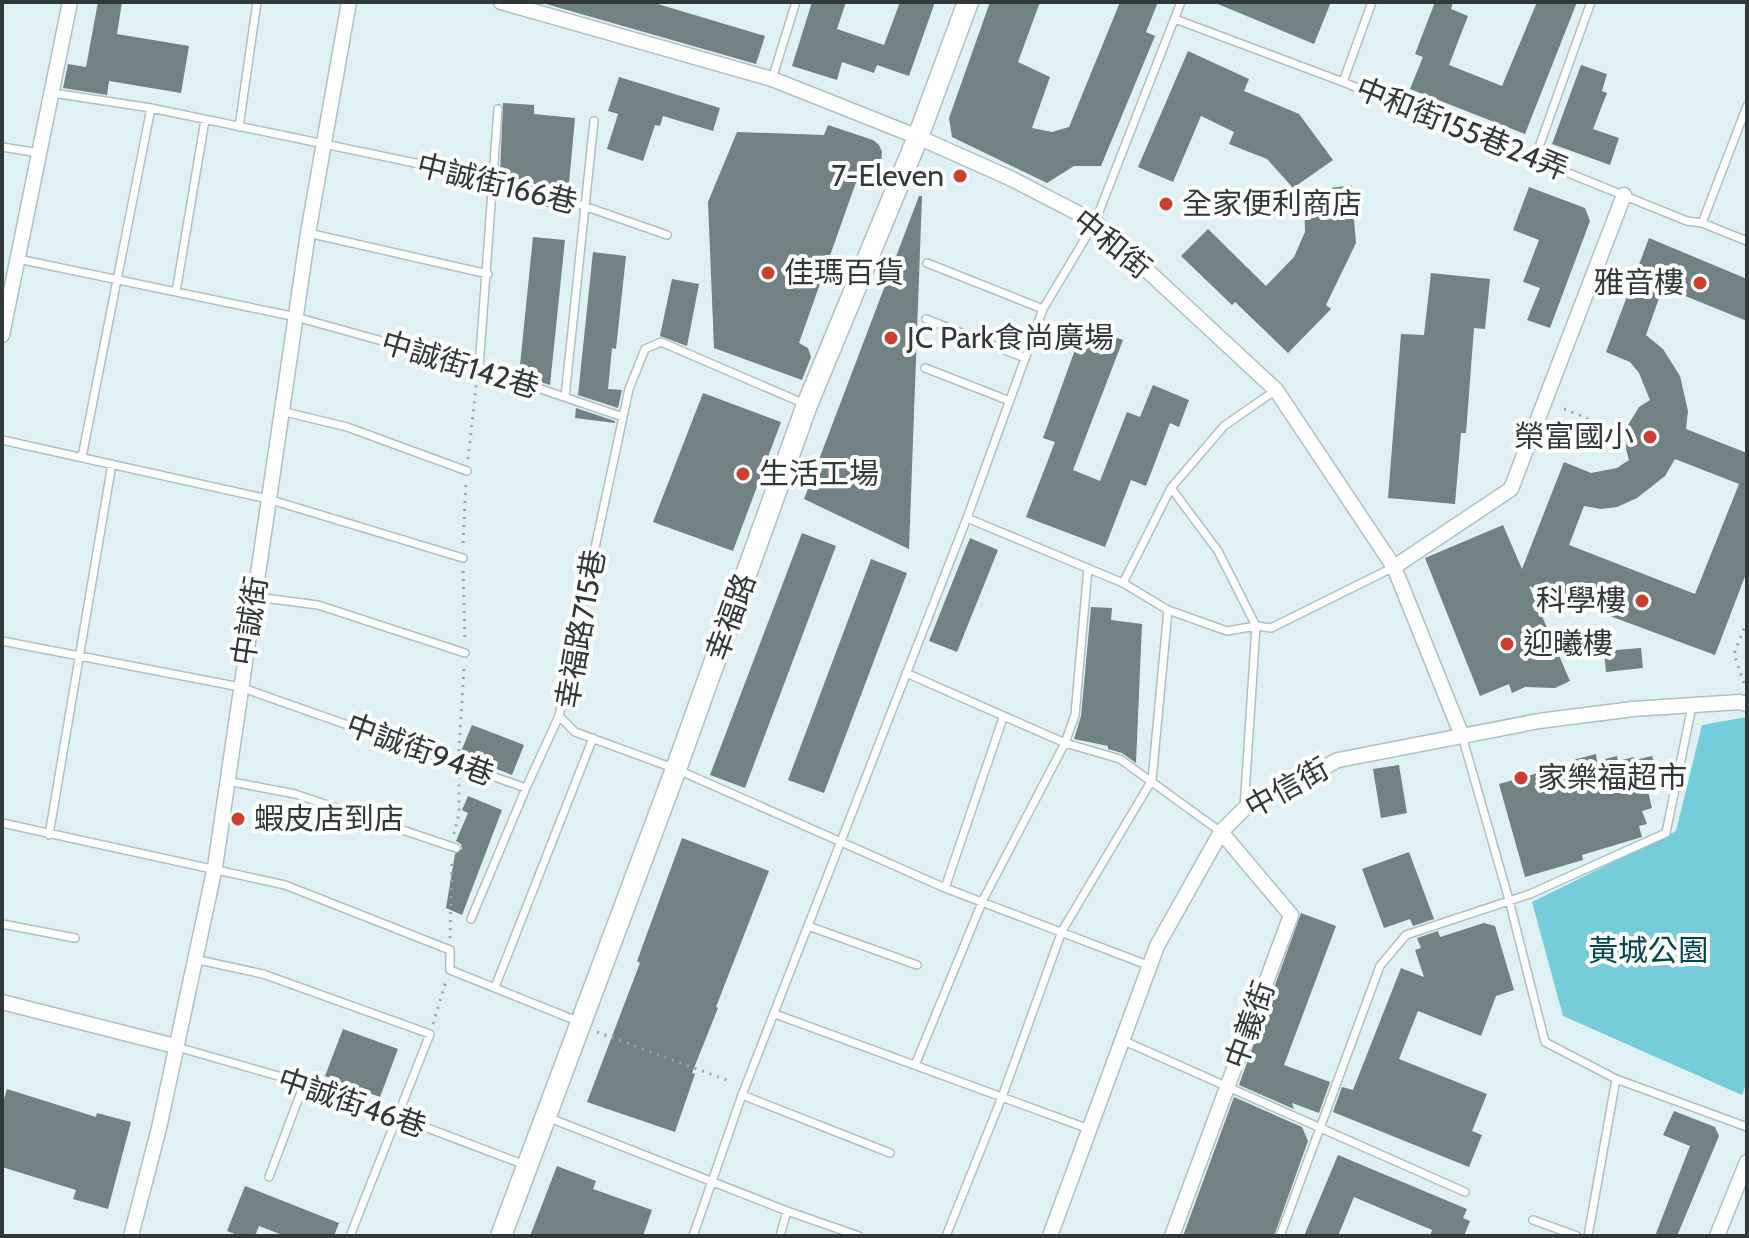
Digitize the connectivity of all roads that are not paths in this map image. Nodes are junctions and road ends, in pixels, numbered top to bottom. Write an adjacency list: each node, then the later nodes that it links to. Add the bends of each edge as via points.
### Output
1 (70, 2): 13 (street)
2 (257, 2): 19 (lane)
3 (349, 2): 21 (street, 中誠街)
4 (501, 2): 11 (street, 中和街)
5 (796, 2): 11 (lane)
6 (968, 2): 20 (street, 幸福路)
7 (1181, 2): 10 (lane)
8 (1372, 2): 12 (lane)
9 (1591, 2): 24 (lane)
10 (1175, 19): 12 (lane, 中和街155巷24弄); 28 (lane)
11 (772, 79): 20 (street, 中和街)
12 (1343, 82): 24 (lane, 中和街155巷24弄)
13 (53, 93): 15 (lane, 中誠街166巷); 23 (street)
14 (1747, 106): 29 (lane)
15 (151, 108): 17 (lane, 中誠街166巷); 36 (lane)
16 (498, 109): 25 (lane)
17 (205, 120): 19 (lane, 中誠街166巷); 37 (lane)
18 (594, 121): 27 (lane)
19 (239, 127): 21 (lane, 中誠街166巷)
20 (918, 137): 28 (street, 中和街); 48 (street, 幸福路)
21 (324, 144): 25 (lane, 中誠街166巷); 30 (street, 中誠街)
22 (2, 147): 23 (lane)
23 (39, 153): 33 (street)
24 (1535, 158): 26 (lane, 中和街155巷24弄)
25 (492, 179): 27 (lane, 中誠街166巷); 35 (lane)
26 (1624, 195): 29 (lane, 中和街155巷24弄); 59 (street, via 1511,489)
27 (584, 206): 31 (lane, 中誠街166巷); 46 (lane)
28 (1095, 222): 38 (lane); 45 (street, 中和街)
29 (1702, 223): 32 (lane, 中和街155巷24弄)
30 (308, 233): 35 (lane); 39 (street, 中誠街)
31 (667, 235)
32 (1747, 241)
33 (18, 259): 36 (lane, 中誠街142巷); 41 (street)
34 (927, 263): 38 (lane)
35 (488, 274): 43 (lane)
36 (118, 280): 37 (lane, 中誠街142巷); 52 (lane)
37 (176, 292): 39 (lane, 中誠街142巷)
38 (1043, 309): 42 (lane)
39 (296, 317): 43 (lane, 中誠街142巷); 49 (street, 中誠街)
40 (926, 319): 42 (lane)
41 (2, 335)
42 (1025, 358): 47 (lane)
43 (479, 368): 46 (lane, 中誠街142巷)
44 (925, 368): 47 (lane)
45 (1276, 390): 55 (lane, via 1224,426); 59 (street, 中和街)
46 (565, 397): 50 (lane, 中誠街142巷)
47 (1010, 401): 57 (lane)
48 (807, 405): 50 (lane, 幸福路715巷, via 661,342 645,349); 77 (street, 幸福路)
49 (281, 411): 54 (lane, via 347,427); 56 (street, 中誠街)
50 (623, 417): 72 (lane, 幸福路715巷)
51 (2, 440): 52 (lane)
52 (82, 457): 53 (lane)
53 (112, 464): 56 (lane); 67 (lane)
54 (467, 471)
55 (1171, 488): 61 (lane); 64 (lane, via 1218,551)
56 (268, 499): 58 (lane); 62 (street, 中誠街)
57 (967, 518): 60 (lane); 68 (lane)
58 (463, 558)
59 (1394, 567): 64 (lane, via 1271,628); 74 (street, 中和街)
60 (1088, 568): 61 (lane); 76 (lane, via 1075,715)
61 (1123, 583): 63 (lane)
62 (253, 596): 66 (lane, via 318,605); 69 (street, 中誠街)
63 (1168, 610): 64 (lane, via 1227,631); 78 (lane)
64 (1256, 626): 81 (lane)
65 (2, 641): 67 (lane, 中誠街94巷)
66 (465, 653)
67 (81, 656): 69 (lane, 中誠街94巷); 84 (lane)
68 (906, 673): 73 (lane); 85 (lane)
69 (240, 687): 79 (street, 中誠街); 80 (lane, 中誠街94巷)
70 (1747, 704): 71 (street, 中信街)
71 (1692, 706): 74 (street, 中信街, via 1539,721); 90 (lane, via 1666,833)
72 (559, 716): 75 (lane, 幸福路715巷, via 575,732); 80 (lane, 中誠街94巷)
73 (1003, 718): 76 (lane); 88 (lane)
74 (1462, 736): 81 (street, 中信街, via 1338,760); 90 (lane)
75 (593, 738): 77 (lane, 幸福路715巷); 99 (lane)
76 (1065, 743): 78 (lane, via 1120,759); 89 (lane)
77 (676, 769): 85 (lane, 幸福路715巷); 102 (street, 幸福路)
78 (1152, 780): 83 (lane); 94 (lane)
79 (227, 781): 86 (lane, via 295,794); 87 (street, 中誠街)
80 (526, 788): 91 (lane)
81 (1244, 809): 83 (street, 中信街)
82 (2, 823): 84 (lane)
83 (1221, 832): 98 (street, 中信街); 108 (street, 中義街, via 1291,915)
84 (49, 835): 87 (lane)
85 (839, 843): 88 (lane, 幸福路715巷); 93 (lane)
86 (456, 848)
87 (215, 867): 96 (street, 中誠街); 99 (lane, via 285,885 450,950 450,970)
88 (945, 888): 89 (lane, 幸福路715巷)
89 (983, 900): 94 (lane, 幸福路715巷); 105 (lane)
90 (1509, 900): 106 (lane, via 1545,1042); 113 (lane, via 1406,935 1380,966)
91 (471, 919)
92 (2, 924): 95 (lane)
93 (808, 926): 97 (lane); 101 (lane)
94 (1062, 931): 98 (lane, 幸福路715巷); 110 (lane)
95 (75, 938)
96 (194, 959): 104 (street, 中誠街); 111 (lane, via 263,974 430,1034)
97 (917, 965)
98 (1150, 966): 103 (street, 中信街)
99 (495, 987): 102 (lane)
100 (2, 1004): 104 (street)
101 (775, 1014): 105 (lane); 109 (lane)
102 (579, 1023): 112 (street, 幸福路)
103 (1122, 1040): 108 (lane); 115 (street, 中信街)
104 (175, 1046): 107 (lane, 中誠街46巷); 124 (street, 中誠街)
105 (915, 1065): 110 (lane)
106 (1616, 1079): 114 (lane); 135 (lane)
107 (304, 1084): 111 (lane, 中誠街46巷); 119 (lane)
108 (1227, 1086): 113 (lane); 132 (street, 中義街)
109 (744, 1091): 116 (lane); 120 (lane)
110 (1002, 1097): 115 (lane); 130 (lane)
111 (397, 1117): 118 (lane, 中誠街46巷); 125 (lane)
112 (545, 1117): 118 (street, 幸福路); 120 (lane)
113 (1320, 1127): 121 (lane); 133 (lane)
114 (1747, 1127)
115 (1089, 1129): 131 (street, 中信街)
116 (890, 1153)
117 (1747, 1162): 136 (street)
118 (527, 1166): 126 (street, 幸福路)
119 (269, 1177)
120 (712, 1182): 122 (lane); 127 (lane)
121 (1465, 1192)
122 (787, 1211): 128 (lane); 129 (lane)
123 (1533, 1220): 134 (lane)
124 (131, 1236)
125 (350, 1236)
126 (501, 1236)
127 (693, 1236)
128 (780, 1236)
129 (859, 1236)
130 (946, 1236)
131 (1050, 1236)
132 (1172, 1236)
133 (1280, 1236)
134 (1577, 1236)
135 (1588, 1236)
136 (1717, 1236)

